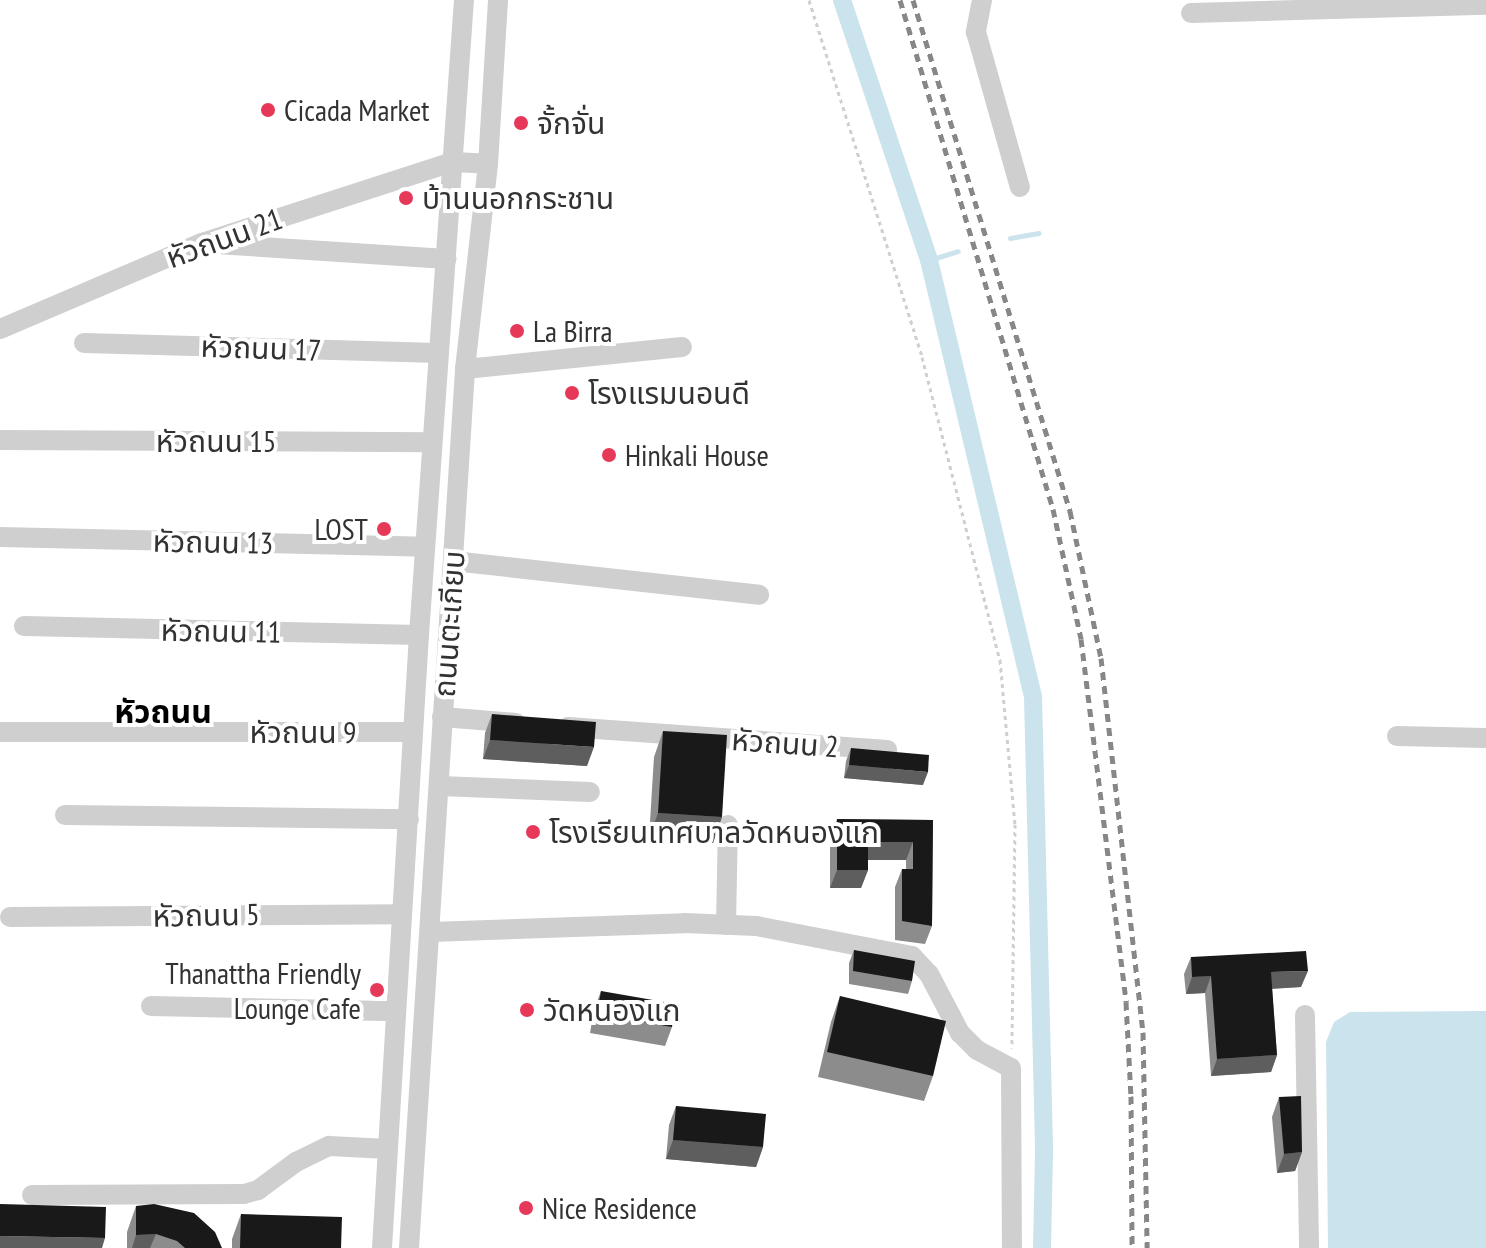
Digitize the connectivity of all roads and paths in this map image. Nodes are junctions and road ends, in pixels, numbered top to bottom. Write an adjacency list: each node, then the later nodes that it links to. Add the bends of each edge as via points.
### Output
1 (464, 0): 7 (street, ถนนตะเกียบ)
2 (498, 0): 8 (street, ถนนตะเกียบ)
3 (809, 0): 46 (path, via 922,357 1000,660 1015,824)
4 (982, 0): 9 (street, via 976,32)
5 (1486, 5): 6 (street)
6 (1191, 13)
7 (453, 162): 8 (street); 10 (street, หัวถนน 21); 11 (street, ถนนตะเกียบ)
8 (488, 164): 13 (street, ถนนตะเกียบ)
9 (1020, 187)
10 (202, 243): 11 (street); 14 (street, หัวถนน 21)
11 (447, 259): 12 (street, ถนนตะเกียบ)
12 (444, 297): 13 (street); 17 (street, ถนนตะเกียบ)
13 (474, 299): 18 (street, ถนนตะเกียบ)
14 (0, 329)
15 (84, 343): 17 (street, หัวถนน 17)
16 (682, 347): 18 (street)
17 (438, 353): 20 (street, ถนนตะเกียบ)
18 (465, 369): 23 (street, ถนนตะเกียบ)
19 (0, 440): 20 (street, หัวถนน 15)
20 (432, 442): 22 (street, ถนนตะเกียบ)
21 (0, 537): 22 (street, หัวถนน 13)
22 (425, 547): 26 (street, ถนนตะเกียบ)
23 (453, 561): 24 (street); 27 (street, ถนนตะเกียบ)
24 (759, 595)
25 (24, 626): 26 (street, หัวถนน 11)
26 (419, 635): 29 (street, ถนนตะเกียบ)
27 (442, 717): 32 (street, หัวถนน 2); 33 (street, ถนนตะเกียบ)
28 (0, 732): 29 (street, หัวถนน 9)
29 (413, 732): 36 (street, ถนนตะเกียบ)
30 (1397, 736): 31 (street)
31 (1486, 738)
32 (887, 750)
33 (440, 786): 34 (street); 38 (street, ถนนตะเกียบ)
34 (590, 792)
35 (65, 815): 36 (street)
36 (409, 819): 39 (street, ถนนตะเกียบ)
37 (728, 825): 41 (street)
38 (433, 907): 39 (street, หัวถนน 5); 42 (street, ถนนตะเกียบ)
39 (402, 910): 40 (street, หัวถนน 5); 44 (street, ถนนตะเกียบ)
40 (10, 917)
41 (726, 925): 42 (street); 46 (street, via 912,956 929,974 960,1033 977,1050)
42 (431, 932): 50 (street, ถนนตะเกียบ)
43 (151, 1006): 44 (street)
44 (396, 1011): 47 (street, ถนนตะเกียบ)
45 (1305, 1015): 52 (street)
46 (1011, 1068): 51 (street)
47 (388, 1149): 48 (street, via 329,1146 244,1194); 49 (street, ถนนตะเกียบ)
48 (32, 1195)
49 (382, 1248)
50 (409, 1248)
51 (1012, 1248)
52 (1309, 1248)

